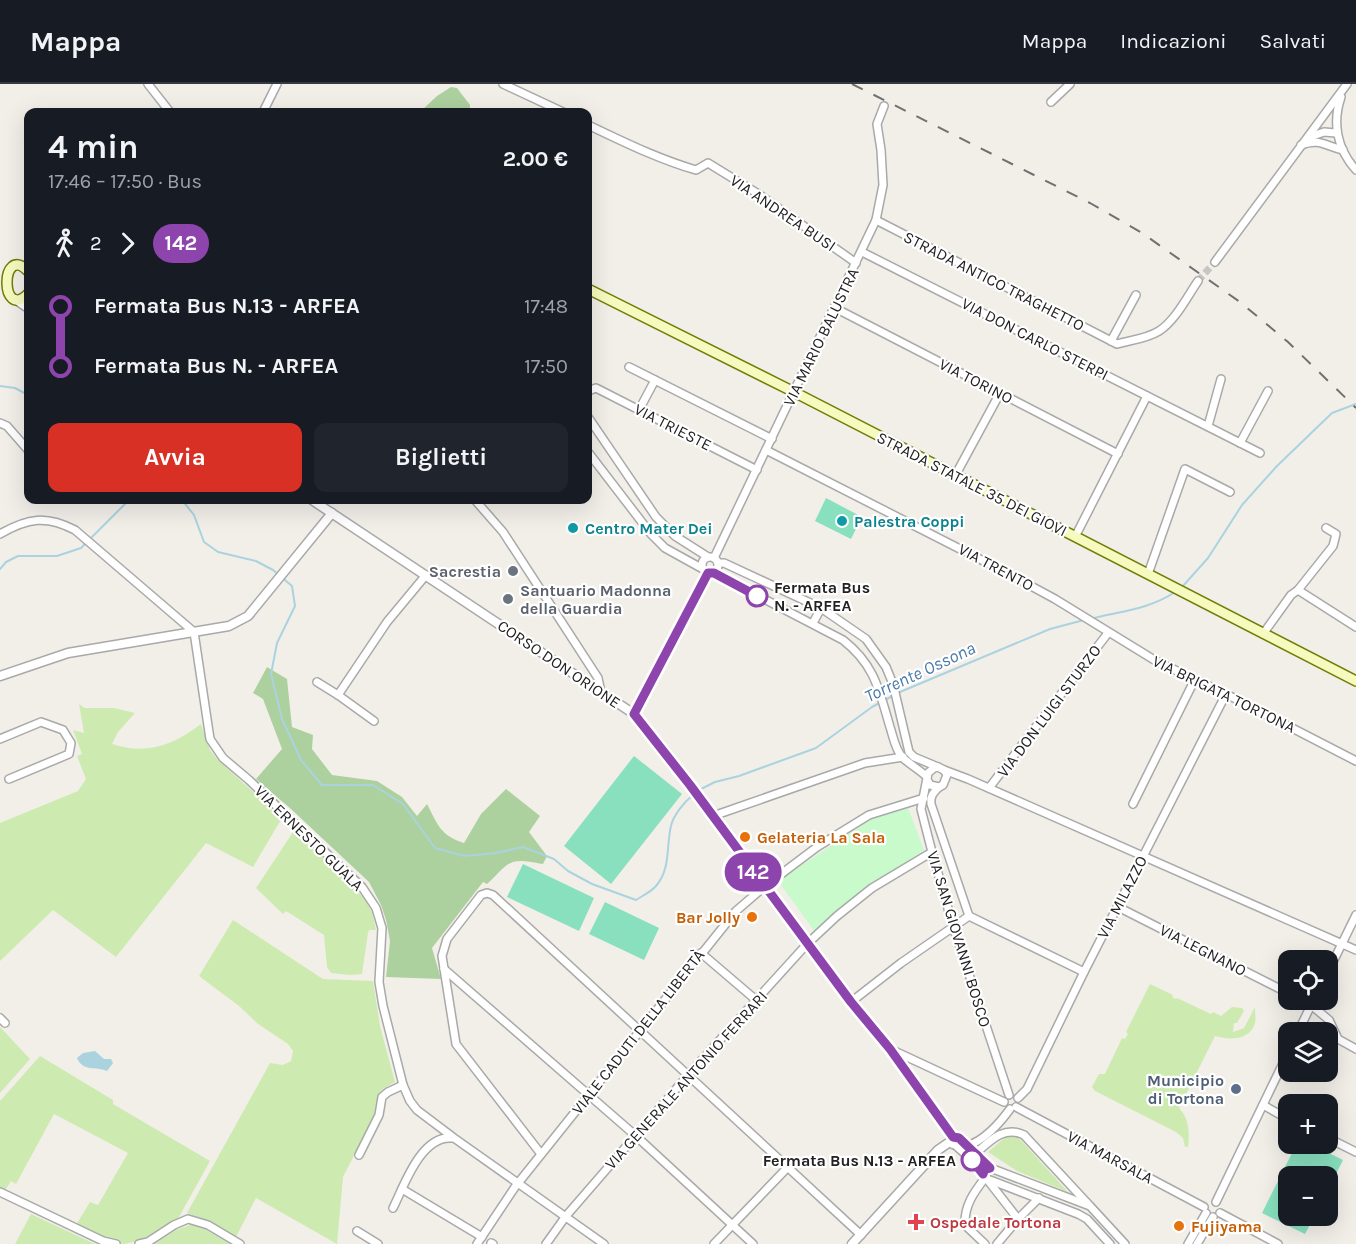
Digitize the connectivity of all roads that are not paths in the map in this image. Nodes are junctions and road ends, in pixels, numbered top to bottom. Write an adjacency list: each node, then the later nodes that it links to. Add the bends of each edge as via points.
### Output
1 (148, 84): 8 (street)
2 (277, 84): 9 (street)
3 (503, 84): 10 (street)
4 (1070, 84): 6 (street)
5 (1348, 84): 12 (street, via 1340,98); 13 (street)
6 (1051, 102)
7 (884, 106): 16 (street, VIA MARIO BALUSTRA, via 877,124 883,185)
8 (167, 108)
9 (264, 108)
10 (554, 108)
11 (592, 127): 19 (street, VIA ANDREA BUSI, via 673,163 696,170 708,163)
12 (1336, 133): 13 (street, via 1315,134); 14 (street)
13 (1301, 145): 14 (street, via 1312,141); 18 (street)
14 (1343, 150): 15 (street)
15 (1356, 170)
16 (876, 220): 17 (street, VIA MARIO BALUSTRA); 30 (street, STRADA ANTICO TRAGHETTO)
17 (862, 252): 19 (street, VIA MARIO BALUSTRA); 38 (street, VIA DON CARLO STERPI)
18 (1215, 262)
19 (856, 263): 29 (street, VIA MARIO BALUSTRA)
20 (24, 268): 21 (main road)
21 (3, 269): 23 (main road)
22 (1198, 281): 30 (street, via 1161,330 1117,344)
23 (1, 289): 27 (main road)
24 (592, 291): 36 (main road, STRADA STATALE 35 DEI GIOVI)
25 (1136, 296): 30 (street)
26 (24, 297): 27 (main road)
27 (15, 299): 28 (street)
28 (24, 305)
29 (835, 308): 36 (street, VIA MARIO BALUSTRA); 37 (street, VIA TORINO)
30 (1111, 341)
31 (629, 367): 33 (street)
32 (1221, 379): 42 (street)
33 (655, 380): 39 (street); 43 (street)
34 (592, 390): 39 (street, VIA TRIESTE)
35 (1268, 391): 44 (street)
36 (794, 392): 43 (street, VIA MARIO BALUSTRA); 51 (main road, STRADA STATALE 35 DEI GIOVI)
37 (1000, 393): 48 (street, VIA TORINO); 51 (street)
38 (1148, 396): 42 (street, VIA DON CARLO STERPI); 48 (street)
39 (639, 410): 50 (street, VIA TRIESTE)
40 (0, 423): 45 (street)
41 (592, 423): 59 (street, via 657,517 675,536)
42 (1208, 426): 44 (street, VIA DON CARLO STERPI)
43 (772, 439): 46 (street, VIA MARIO BALUSTRA)
44 (1240, 443): 47 (street, VIA DON CARLO STERPI)
45 (24, 445)
46 (766, 450): 50 (street, VIA MARIO BALUSTRA); 68 (street, VIA TRENTO, via 966,551)
47 (1260, 453)
48 (1118, 454): 58 (street)
49 (592, 457): 60 (street, via 651,534 672,552)
50 (757, 470): 59 (street, VIA MARIO BALUSTRA)
51 (955, 476): 58 (main road, STRADA STATALE 35 DEI GIOVI)
52 (1230, 492): 61 (street, via 1185,469)
53 (318, 504): 55 (street, CORSO DON ORIONE)
54 (478, 504): 77 (street, via 506,536 598,678)
55 (332, 513): 62 (street, CORSO DON ORIONE); 70 (street, via 248,616 229,626)
56 (1326, 528): 64 (street, via 1336,534 1334,546)
57 (0, 534): 70 (street, via 21,522 47,520 75,530)
58 (1075, 537): 61 (main road, STRADA STATALE 35 DEI GIOVI)
59 (713, 559): 60 (street, via 718,568); 60 (street, via 703,562); 63 (street)
60 (708, 572): 65 (street); 80 (street)
61 (1148, 574): 72 (main road, STRADA STATALE 35 DEI GIOVI)
62 (426, 575): 77 (street, CORSO DON ORIONE); 79 (street, via 387,622)
63 (761, 581): 65 (street); 66 (street)
64 (1298, 590): 69 (street); 72 (street)
65 (754, 594): 67 (street)
66 (822, 608): 67 (street); 85 (street, via 866,639 893,684 909,752)
67 (813, 623): 83 (street, via 859,652 880,691)
68 (1094, 624): 71 (street, VIA BRIGATA TORTONA)
69 (1356, 627)
70 (194, 632): 73 (street, via 68,653); 116 (street, VIA ERNESTO GUALA, via 210,739 223,758 362,886 376,908 382,927 381,998)
71 (1108, 633): 74 (street, VIA BRIGATA TORTONA); 89 (street, VIA DON LUIGI STURZO)
72 (1263, 634): 75 (main road, STRADA STATALE 35 DEI GIOVI)
73 (0, 676)
74 (1195, 679): 78 (street, VIA BRIGATA TORTONA); 91 (street)
75 (1356, 681)
76 (317, 682): 79 (street)
77 (601, 692): 80 (street, CORSO DON ORIONE)
78 (1226, 694): 84 (street, VIA BRIGATA TORTONA); 94 (street, VIA MILAZZO)
79 (338, 695): 81 (street)
80 (634, 714): 92 (street, CORSO DON ORIONE)
81 (374, 721)
82 (0, 739): 86 (street, via 41,722 63,730 71,743 69,754)
83 (903, 757): 87 (street); 92 (street, via 865,763)
84 (1356, 761)
85 (941, 769): 87 (street, via 930,770); 88 (street, via 946,780); 89 (street)
86 (9, 779)
87 (927, 779): 88 (street); 90 (street, VIA SAN GIOVANNI BOSCO)
88 (939, 787): 98 (street, VIA SAN GIOVANNI BOSCO, via 930,798 931,804)
89 (989, 788): 94 (street)
90 (924, 798): 93 (street, VIA SAN GIOVANNI BOSCO, via 921,809); 95 (street, VIALE CADUTI DELLA LIBERTÀ, via 869,815 817,847)
91 (1133, 804)
92 (713, 816): 95 (street, CORSO DON ORIONE)
93 (932, 852): 99 (street, VIA SAN GIOVANNI BOSCO); 100 (street, VIA GENERALE ANTONIO FERRARI, via 872,888)
94 (1143, 856): 96 (street, VIA MILAZZO); 101 (street)
95 (764, 887): 100 (street, CORSO DON ORIONE); 104 (street, VIALE CADUTI DELLA LIBERTÀ, via 736,911)
96 (1118, 907): 106 (street, VIA MILAZZO); 107 (street, VIA LEGNANO)
97 (1356, 915): 101 (street)
98 (969, 916): 99 (street); 106 (street)
99 (953, 926): 109 (street); 118 (street, VIA SAN GIOVANNI BOSCO)
100 (807, 944): 108 (street, VIA GENERALE ANTONIO FERRARI); 109 (street, CORSO DON ORIONE)
101 (1341, 945): 102 (street); 103 (street)
102 (1356, 950)
103 (1338, 951)
104 (701, 952): 108 (street); 111 (street, VIALE CADUTI DELLA LIBERTÀ)
105 (444, 969): 111 (street, via 442,956 447,939 481,895 488,893); 117 (street); 128 (street, via 456,1044)
106 (1084, 972): 119 (street, VIA MILAZZO, via 1027,1089)
107 (1278, 988)
108 (756, 1000): 114 (street, VIA GENERALE ANTONIO FERRARI)
109 (851, 1002): 112 (street, CORSO DON ORIONE)
110 (1320, 1010): 113 (street, via 1338,1039)
111 (641, 1030): 114 (street); 117 (street, VIALE CADUTI DELLA LIBERTÀ)
112 (890, 1049): 118 (street); 125 (street, CORSO DON ORIONE)
113 (1356, 1049)
114 (689, 1074): 123 (street, VIA GENERALE ANTONIO FERRARI); 131 (street)
115 (1278, 1074): 120 (street)
116 (403, 1085): 124 (street, VIA ERNESTO GUALA, via 417,1110); 130 (street, via 382,1097 379,1115)
117 (589, 1094): 123 (street); 128 (street, VIALE CADUTI DELLA LIBERTÀ)
118 (1007, 1098): 119 (street); 121 (street, via 1006,1106)
119 (1018, 1098): 121 (street, via 1019,1103)
120 (1263, 1106): 122 (street); 138 (street)
121 (1013, 1108): 125 (street, via 974,1144); 141 (street, VIA MARSALA)
122 (1278, 1114)
123 (636, 1136): 142 (street, VIA GENERALE ANTONIO FERRARI); 144 (street)
124 (454, 1138): 134 (street, VIA ERNESTO GUALA); 135 (street, via 444,1137 425,1149)
125 (957, 1142): 129 (street); 133 (street); 146 (street, via 938,1150)
126 (1338, 1143): 127 (street)
127 (1356, 1152)
128 (542, 1154): 134 (street, VIALE CADUTI DELLA LIBERTÀ)
129 (975, 1154): 132 (street); 139 (street, via 1007,1131 1024,1135)
130 (359, 1155)
131 (787, 1168): 144 (street); 146 (street)
132 (992, 1169): 133 (street, via 995,1176); 139 (street)
133 (986, 1178): 137 (street); 143 (street); 158 (street, via 974,1191 965,1219 965,1225)
134 (518, 1183): 142 (street, VIA ERNESTO GUALA); 147 (street, VIALE CADUTI DELLA LIBERTÀ)
135 (402, 1189): 140 (street); 147 (street)
136 (0, 1192): 148 (street)
137 (1039, 1198): 143 (street); 160 (street, via 1087,1219)
138 (1216, 1202): 141 (street, via 1208,1202); 141 (street, via 1221,1208)
139 (1090, 1206): 161 (street)
140 (393, 1208)
141 (1211, 1212): 162 (street); 163 (street); 164 (street, VIA MARSALA)
142 (566, 1216): 153 (street, VIA GENERALE ANTONIO FERRARI); 154 (street, VIA ERNESTO GUALA)
143 (1018, 1219): 159 (street)
144 (731, 1225): 155 (street); 156 (street)
145 (357, 1231): 151 (street)
146 (861, 1235): 157 (street)
147 (482, 1237): 152 (street, VIALE CADUTI DELLA LIBERTÀ)
148 (116, 1244)
149 (139, 1244): 150 (street, via 188,1219 208,1225)
150 (240, 1244)
151 (378, 1244)
152 (477, 1244)
153 (546, 1244)
154 (604, 1244)
155 (714, 1244)
156 (753, 1244)
157 (852, 1244)
158 (985, 1244)
159 (997, 1244)
160 (1110, 1244)
161 (1125, 1244)
162 (1188, 1244)
163 (1197, 1244)
164 (1278, 1244)

